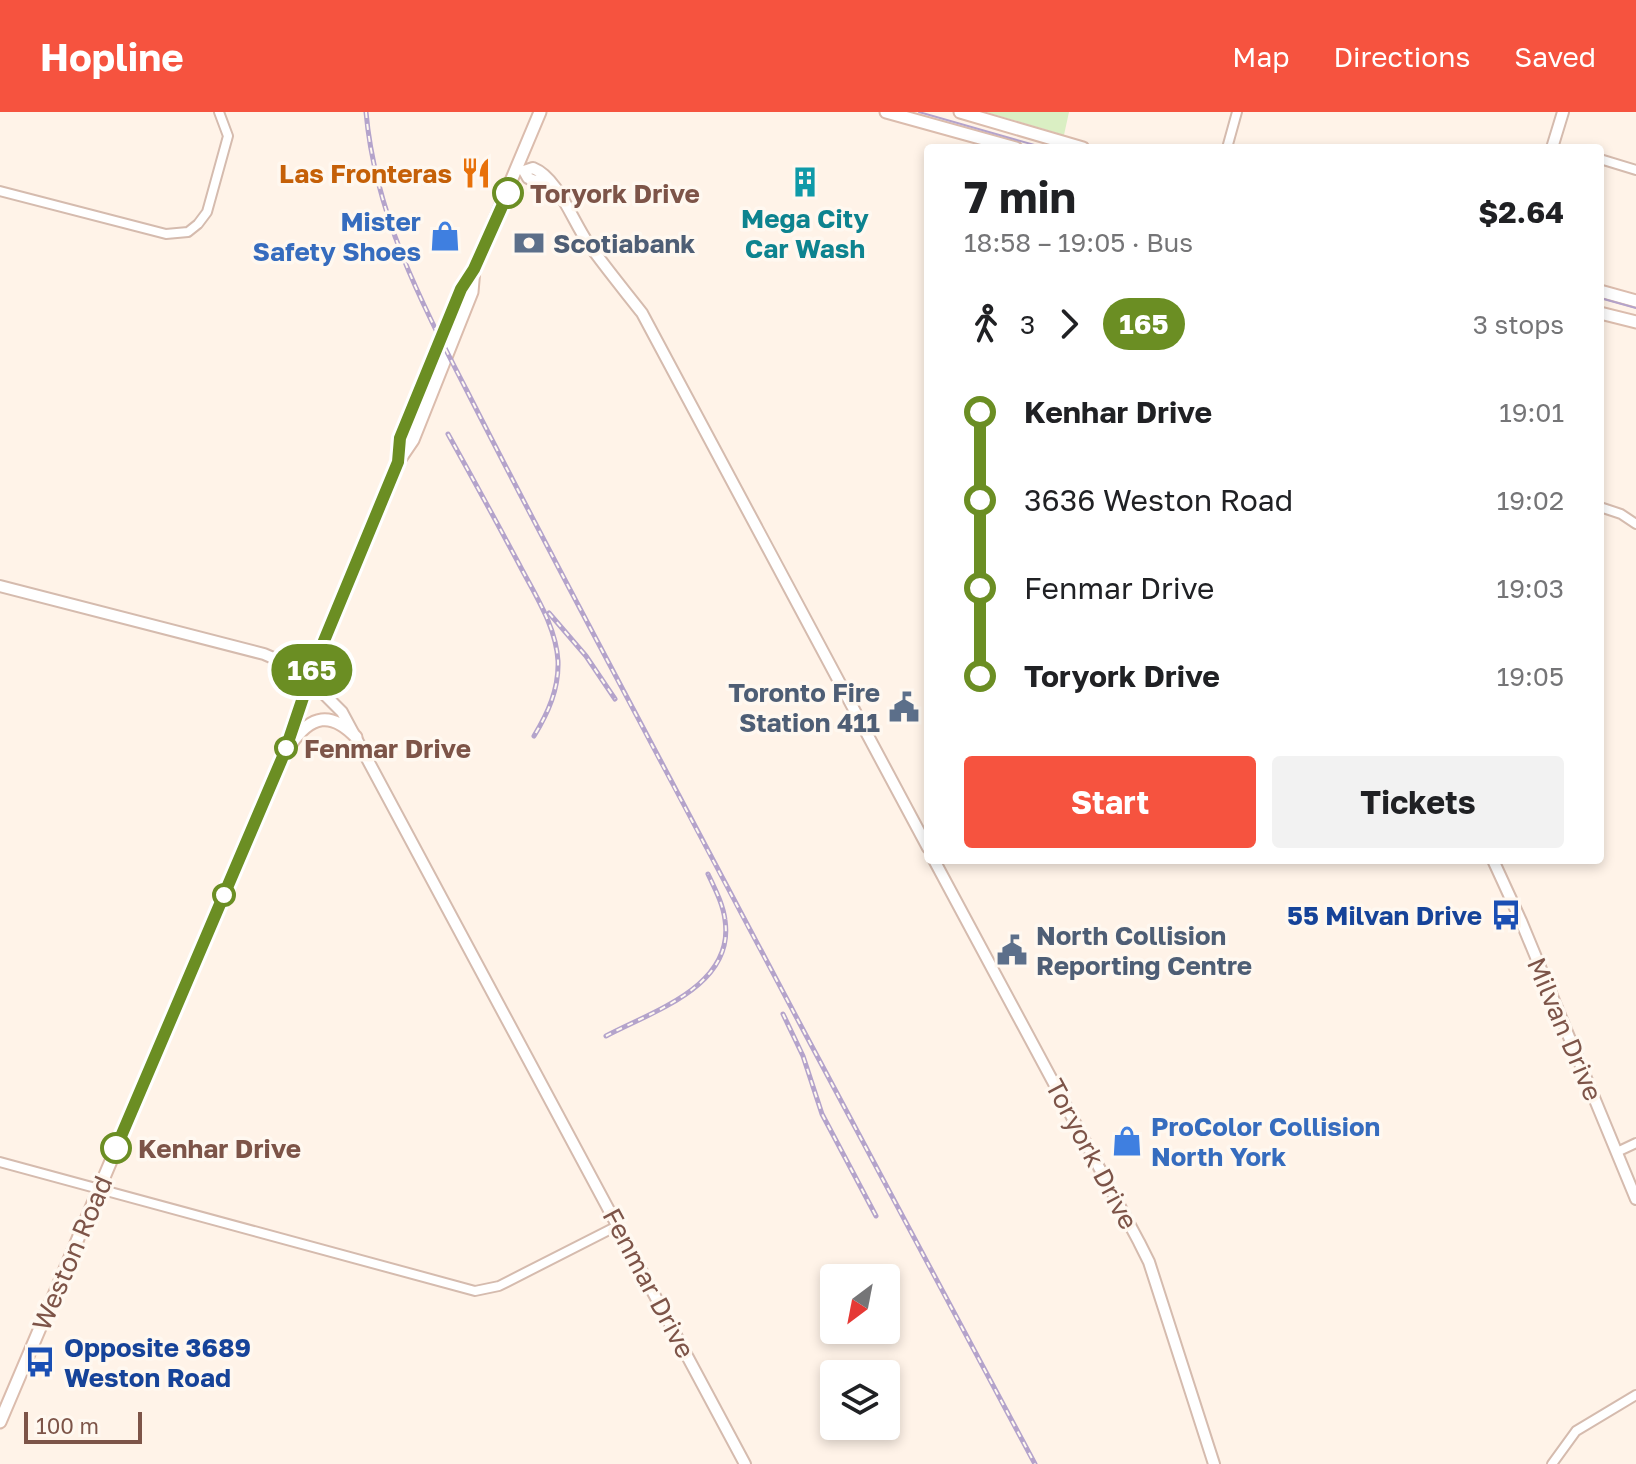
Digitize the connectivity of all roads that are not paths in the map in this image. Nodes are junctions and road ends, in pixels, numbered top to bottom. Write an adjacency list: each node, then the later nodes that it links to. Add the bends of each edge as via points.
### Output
1 (219, 112): 14 (street, via 228,136 207,212 185,233 166,234)
2 (540, 112): 12 (main road, Weston Road)
3 (886, 112): 7 (main road)
4 (960, 112): 8 (main road)
5 (1237, 112): 9 (street)
6 (1563, 112): 10 (street)
7 (1002, 144)
8 (1069, 144)
9 (1228, 144)
10 (1556, 144)
11 (1604, 160): 13 (street)
12 (521, 170): 22 (main road, Weston Road, via 461,289 400,438 398,462); 25 (street, via 535,181 546,178 559,192 587,242 642,313)
13 (1636, 170)
14 (0, 191)
15 (1604, 292): 16 (main road)
16 (1636, 301)
17 (1604, 314): 18 (main road)
18 (1636, 322)
19 (1604, 508): 20 (street)
20 (1636, 524)
21 (0, 586): 22 (street, Fenmar Drive, via 264,654)
22 (309, 677): 23 (street, Fenmar Drive, via 342,712); 24 (main road, Weston Road)
23 (356, 737): 24 (main road, via 337,721 315,722 301,729); 33 (street, Fenmar Drive)
24 (284, 754): 31 (main road, Weston Road)
25 (924, 841)
26 (936, 864): 37 (street, Toryork Drive, via 1149,1262)
27 (1495, 864): 29 (street, Milvan Drive)
28 (1636, 1143): 29 (street)
29 (1617, 1152): 32 (street, Milvan Drive)
30 (0, 1162): 31 (street)
31 (99, 1189): 33 (street, via 475,1291 499,1286); 35 (main road, Weston Road)
32 (1636, 1199)
33 (619, 1225): 36 (street, Fenmar Drive)
34 (1636, 1395): 38 (street, via 1576,1431)
35 (0, 1422)
36 (745, 1464)
37 (1214, 1464)
38 (1552, 1464)

